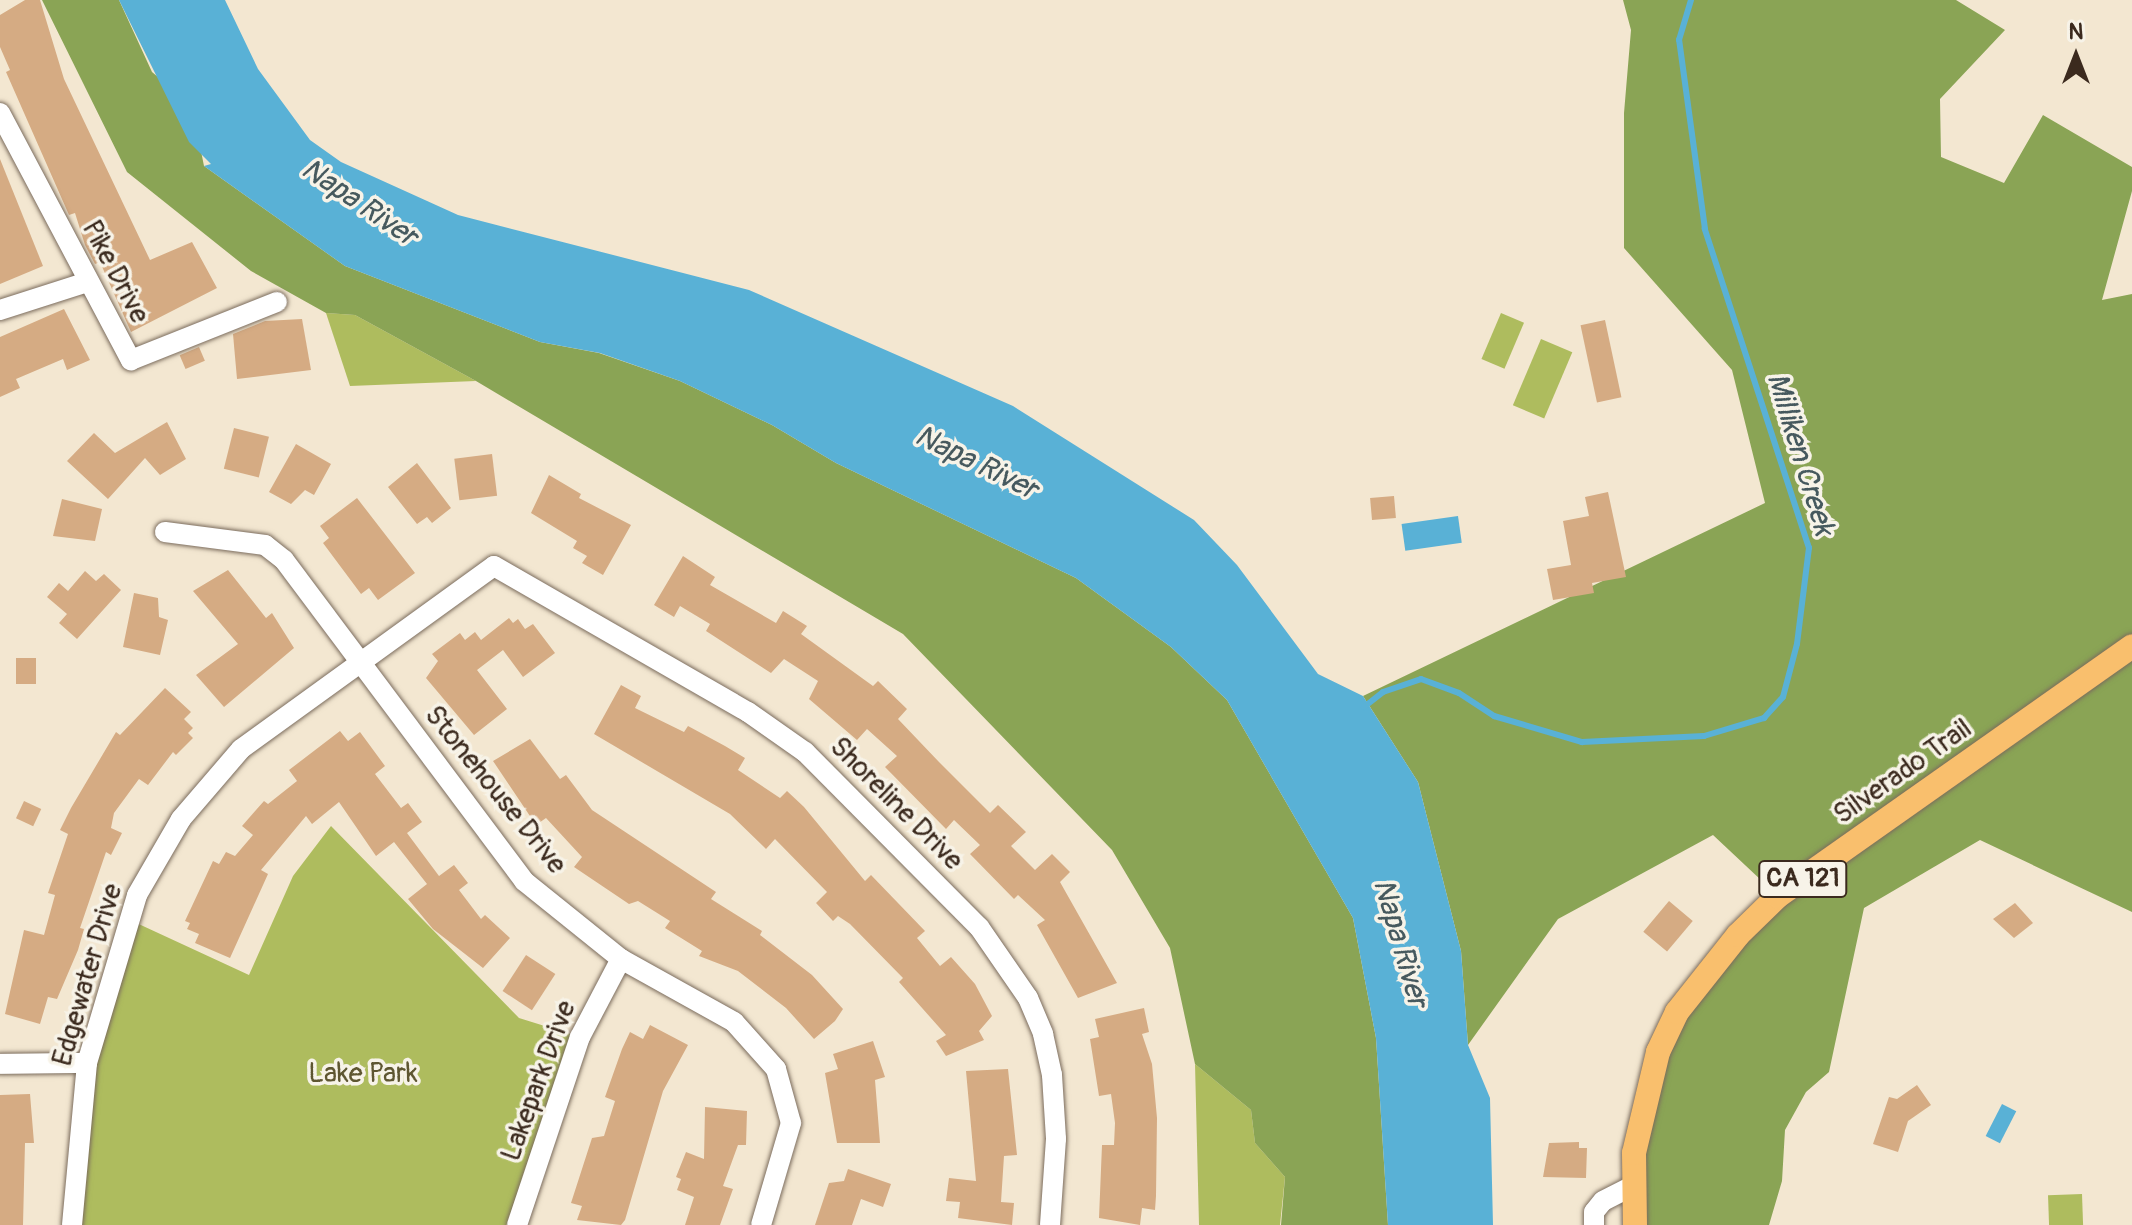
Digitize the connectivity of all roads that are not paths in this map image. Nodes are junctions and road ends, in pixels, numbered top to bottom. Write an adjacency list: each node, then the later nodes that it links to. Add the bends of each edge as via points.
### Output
1 (0, 113): 2 (street, Pike Drive)
2 (87, 282): 3 (street, Pike Drive, via 131,360); 4 (street)
3 (277, 302)
4 (0, 310)
5 (165, 532): 8 (street, Stonehouse Drive, via 265,545 284,560)
6 (494, 566): 8 (street, Edgewater Drive); 16 (street, Shoreline Drive, via 748,712 805,752 979,927 1028,998 1043,1034 1056,1139)
7 (2132, 646): 12 (main road, Silverado Trail / CA 121, via 1778,896 1738,935 1677,1012 1658,1052 1636,1140)
8 (360, 664): 9 (street, Stonehouse Drive, via 524,881); 10 (street, Edgewater Drive, via 241,749 181,819 137,895)
9 (621, 959): 14 (street, Lakepark Drive, via 580,1037); 15 (street, Stonehouse Drive, via 734,1022 776,1069 791,1123)
10 (87, 1063): 11 (street); 13 (street, Edgewater Drive)
11 (0, 1064)
12 (1635, 1185): 17 (street, via 1603,1201 1594,1212); 18 (main road, Silverado Trail / CA 121)
13 (72, 1225)
14 (517, 1225)
15 (761, 1225)
16 (1050, 1225)
17 (1594, 1225)
18 (1635, 1225)

